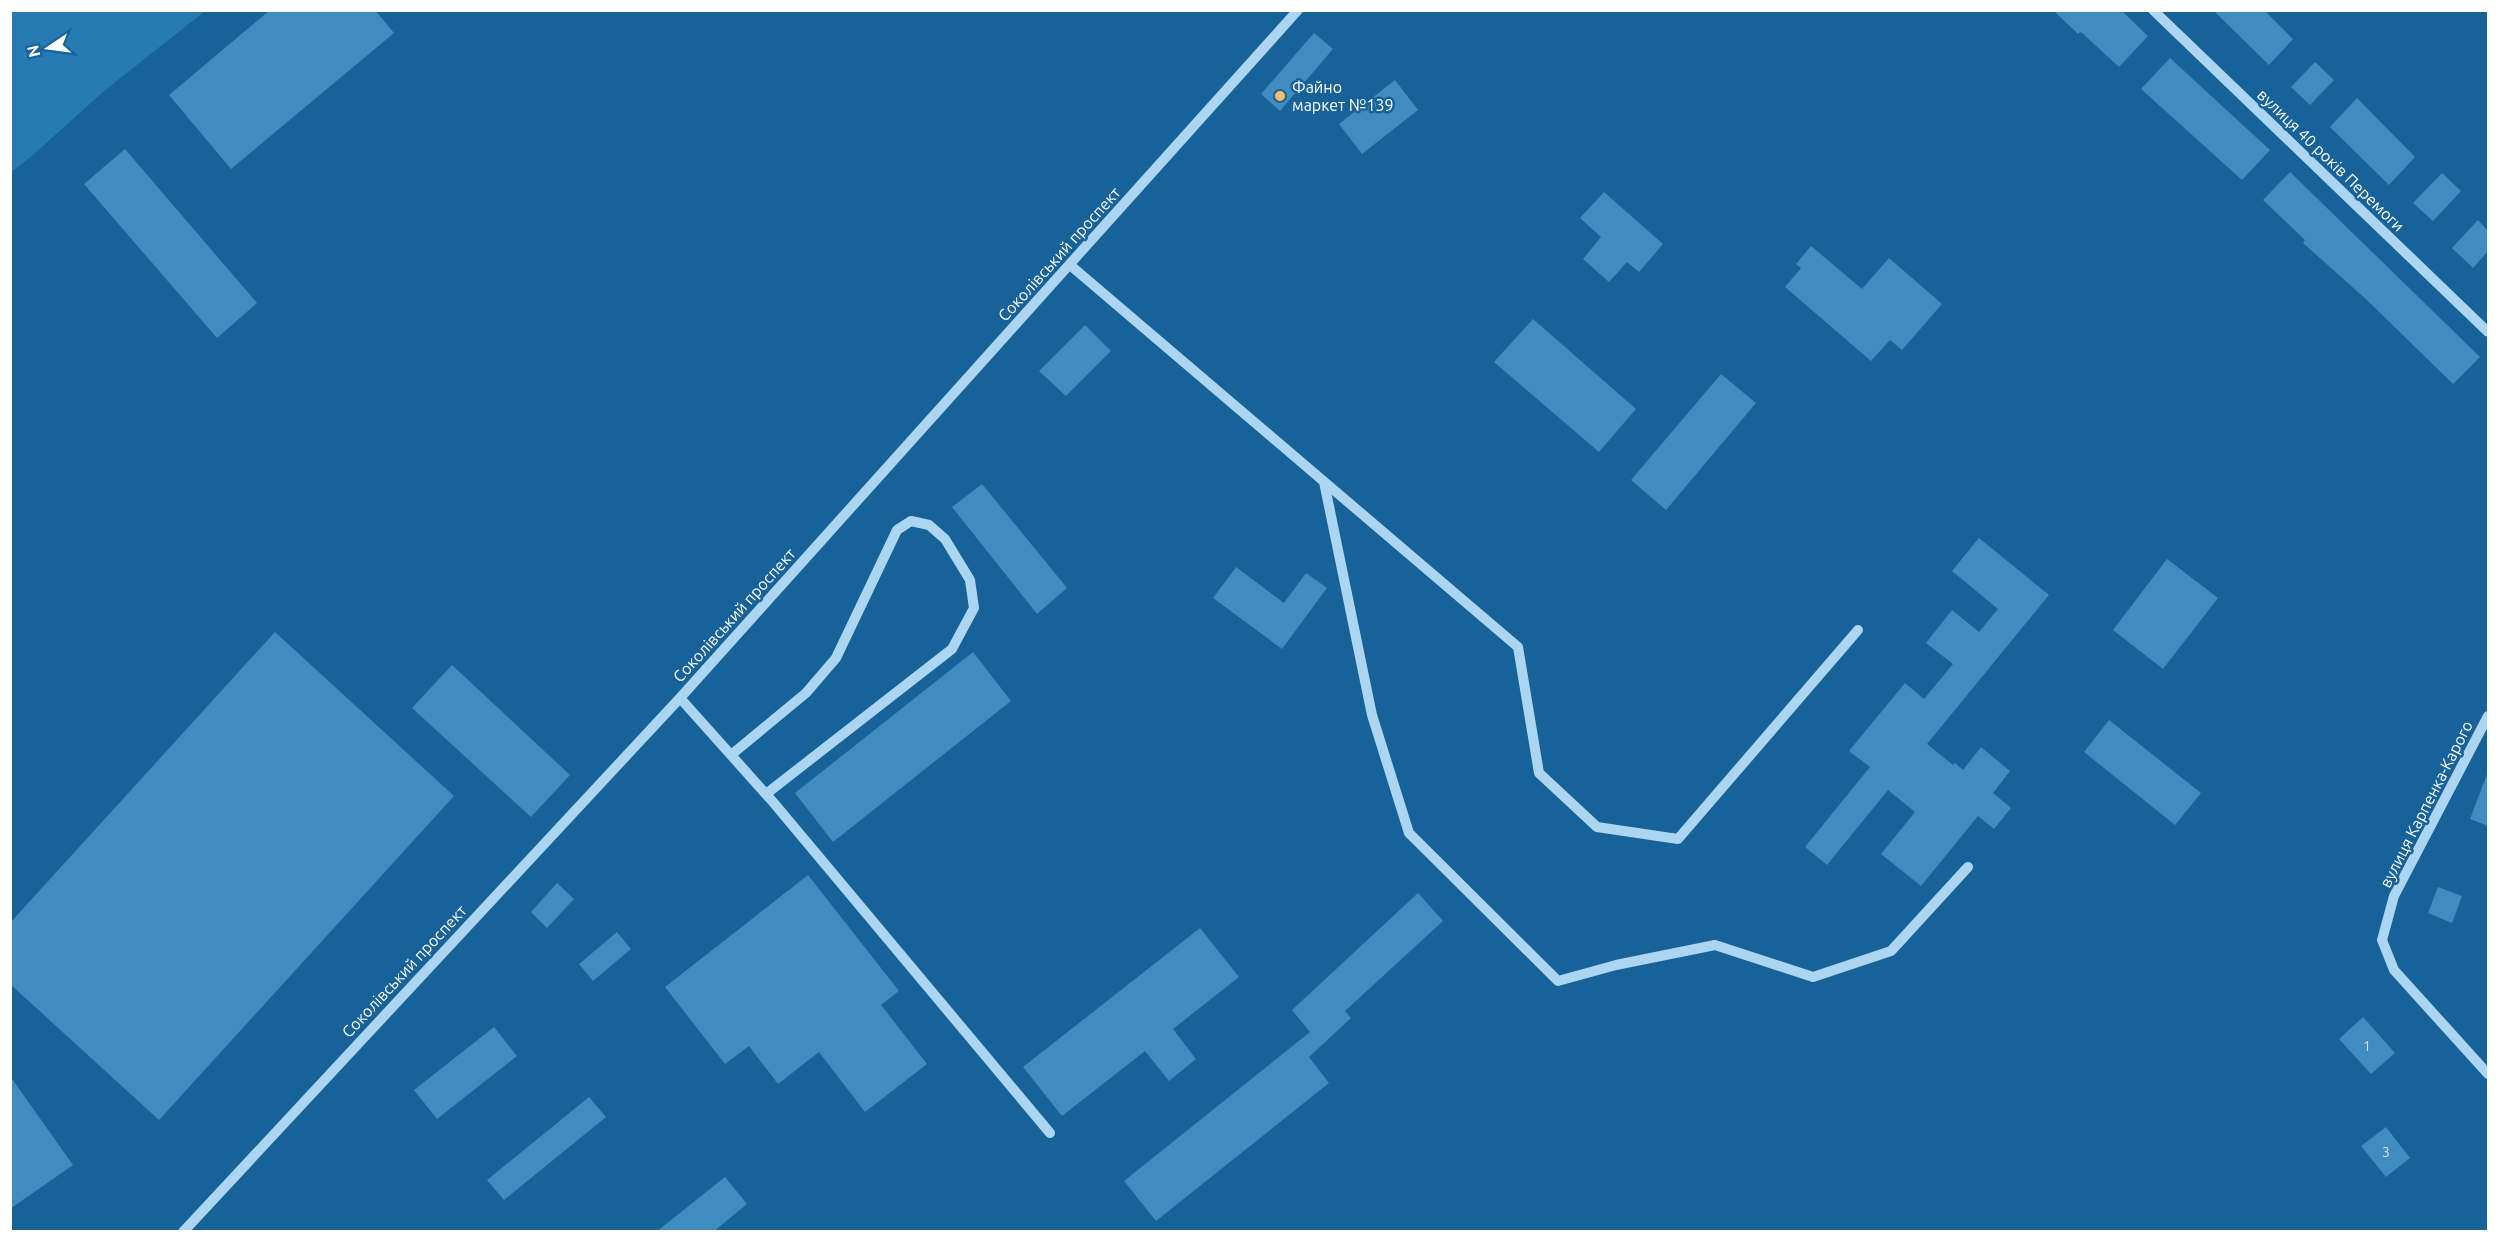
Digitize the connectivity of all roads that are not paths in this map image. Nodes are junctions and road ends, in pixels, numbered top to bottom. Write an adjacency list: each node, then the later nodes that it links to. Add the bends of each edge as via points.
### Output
1 (1298, 10): 3 (street, Соколівський проспект)
2 (2153, 10): 4 (street, вулиця 40 років Перемоги)
3 (1070, 265): 5 (street); 7 (street, Соколівський проспект)
4 (2488, 332)
5 (1324, 482): 6 (street, via 1518,647 1539,773 1596,827 1678,839); 11 (street, via 1372,715 1409,833 1558,981 1715,945 1813,977 1891,951)
6 (1858, 630)
7 (680, 698): 9 (street); 14 (street, Соколівський проспект)
8 (2488, 716): 12 (street, вулиця Карпенка-Карого, via 2394,897 2382,940 2394,970)
9 (731, 755): 10 (street); 10 (street, via 806,693 836,658 897,530 911,521 929,525 945,539 970,580 974,608 952,649)
10 (766, 794): 13 (street)
11 (1968, 867)
12 (2488, 1074)
13 (1050, 1133)
14 (183, 1232)

